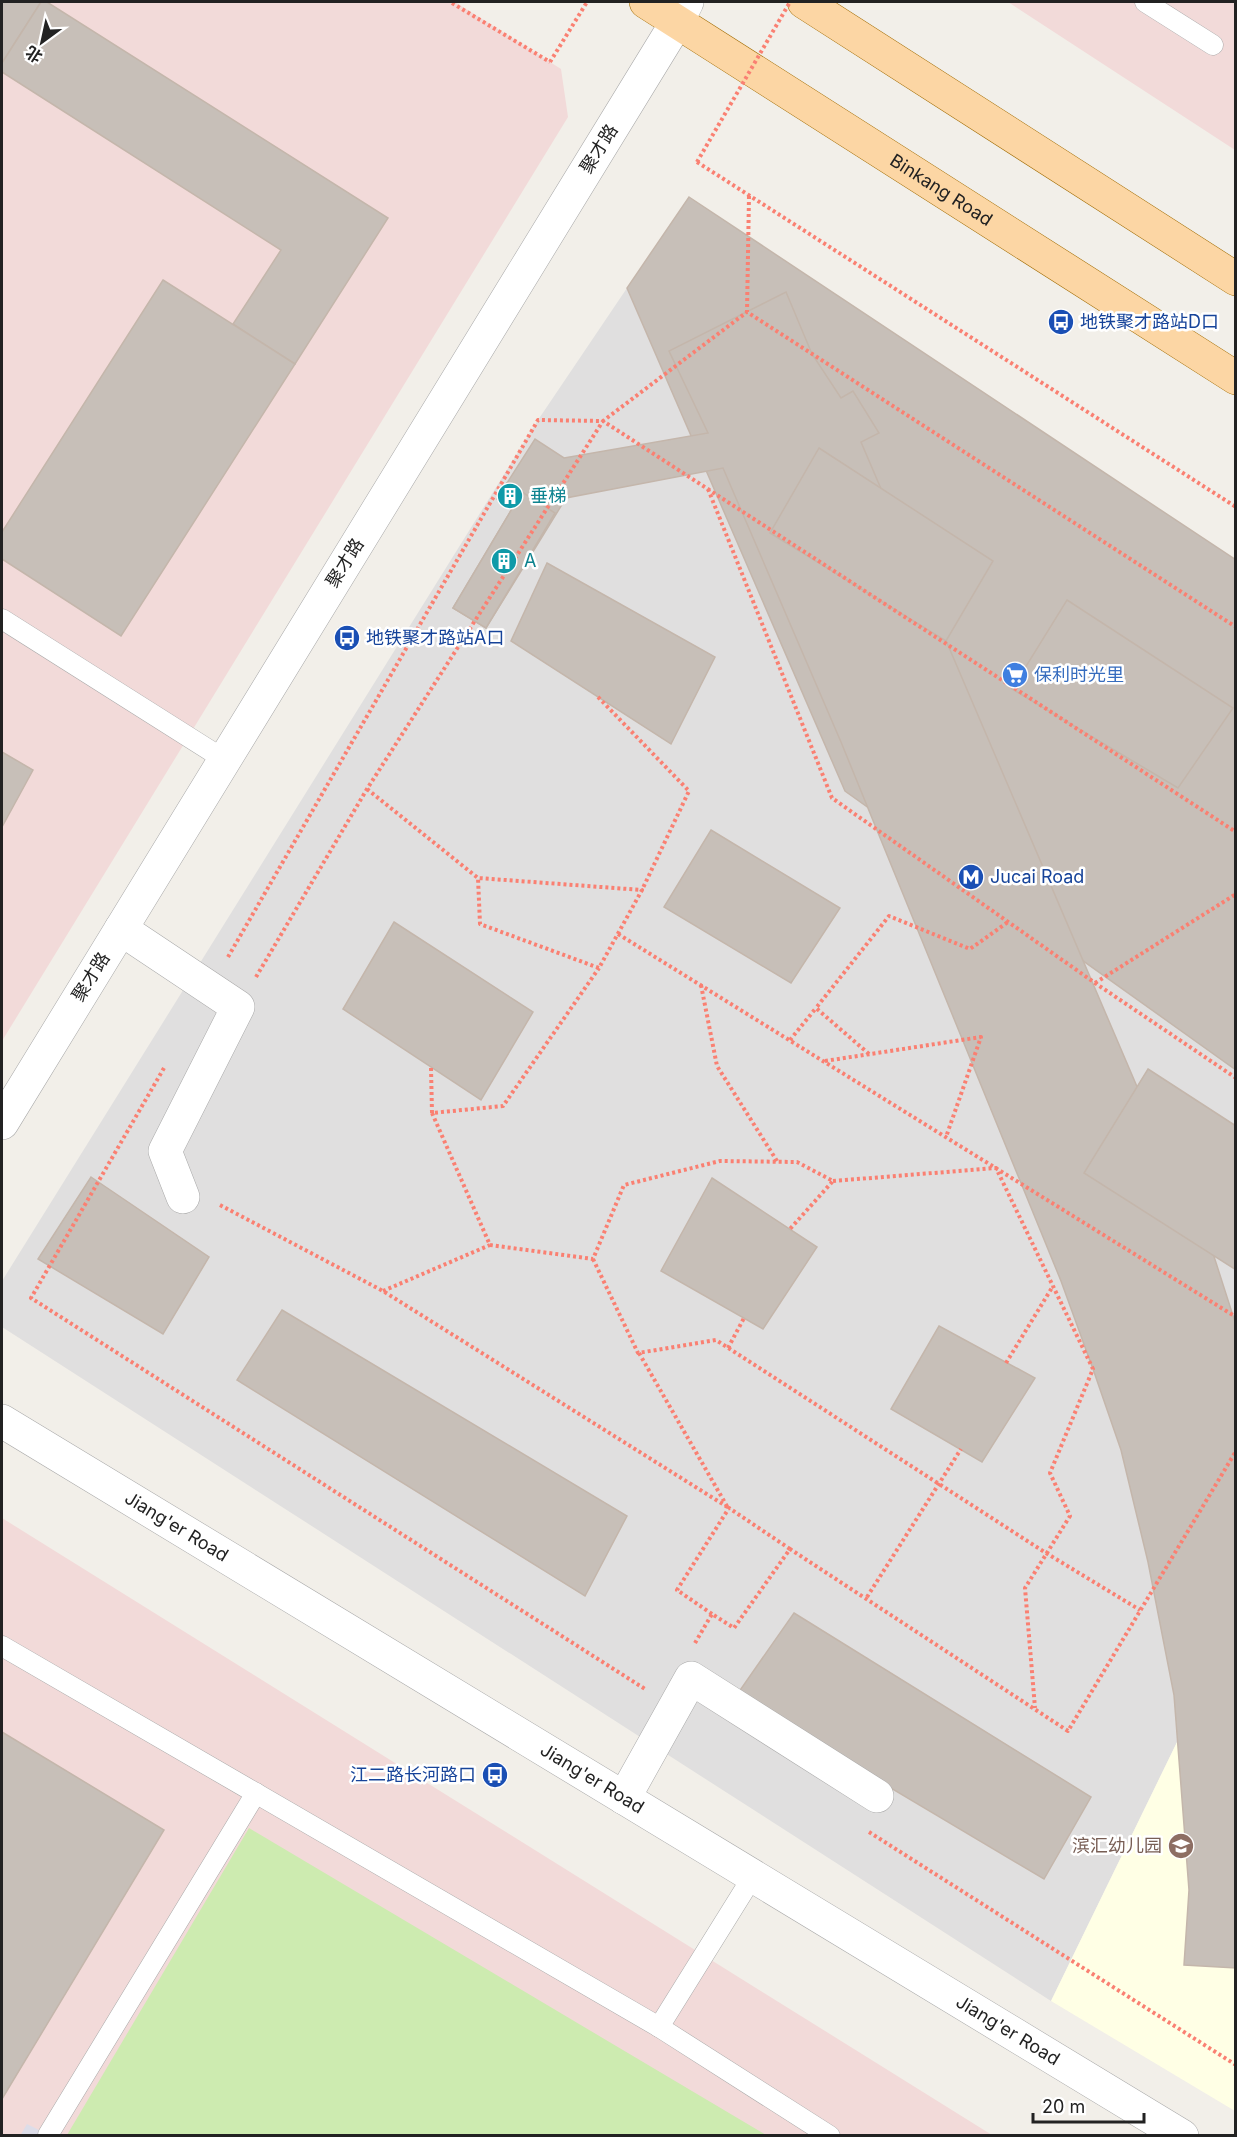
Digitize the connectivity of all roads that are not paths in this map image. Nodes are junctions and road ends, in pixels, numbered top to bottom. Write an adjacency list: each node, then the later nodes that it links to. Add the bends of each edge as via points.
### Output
1 (646, 2): 4 (main road, Binkang Road)
2 (804, 2): 6 (main road)
3 (1145, 2): 5 (lane)
4 (682, 12): 7 (main road, Binkang Road); 9 (street, 聚才路)
5 (1213, 45)
6 (1236, 279)
7 (1236, 378)
8 (2, 619): 9 (lane)
9 (225, 760): 10 (street, 聚才路)
10 (121, 929): 11 (street, 聚才路); 12 (street, via 238,1007 165,1151)
11 (2, 1123)
12 (183, 1197)
13 (2, 1421): 17 (street, Jiang'er Road)
14 (2, 1646): 15 (lane)
15 (256, 1793): 19 (lane); 20 (lane)
16 (877, 1796): 17 (street, via 691,1678)
17 (624, 1798): 18 (street, Jiang'er Road)
18 (753, 1876): 19 (lane); 22 (street, Jiang'er Road)
19 (659, 2027): 21 (lane)
20 (48, 2135)
21 (830, 2136)
22 (1182, 2136)

